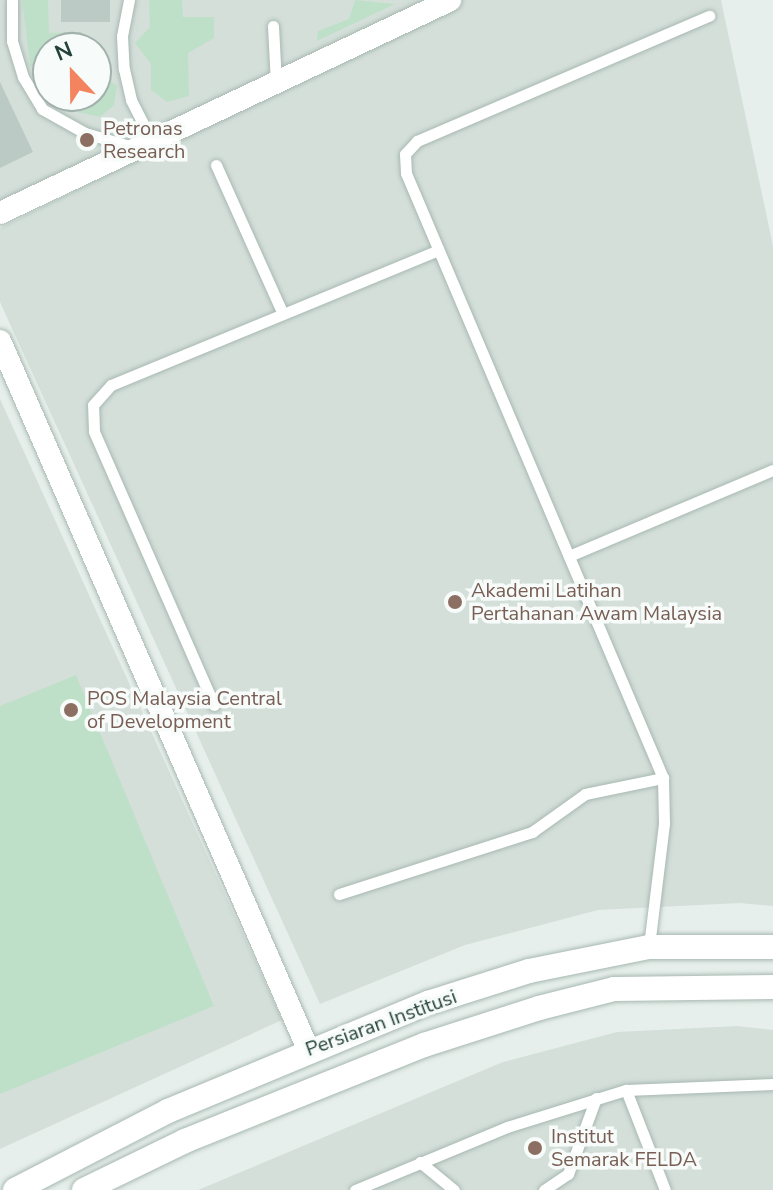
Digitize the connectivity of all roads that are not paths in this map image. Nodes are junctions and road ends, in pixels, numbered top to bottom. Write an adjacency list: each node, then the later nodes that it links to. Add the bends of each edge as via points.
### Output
1 (12, 0): 7 (lane, via 12,41 23,77 42,109 85,133)
2 (129, 0): 7 (lane, via 124,69)
3 (449, 0): 6 (street)
4 (709, 16): 10 (lane, via 417,141 405,154 406,173)
5 (273, 26): 6 (lane)
6 (276, 83): 7 (street)
7 (145, 144): 9 (street)
8 (216, 165): 11 (lane)
9 (0, 213)
10 (438, 250): 11 (lane); 14 (lane)
11 (283, 314): 15 (lane, via 111,385 93,405 94,431)
12 (0, 341): 21 (street)
13 (773, 470): 14 (lane)
14 (569, 556): 16 (lane)
15 (214, 705)
16 (663, 778): 17 (lane, via 585,794 532,832); 18 (lane, via 664,823)
17 (339, 894)
18 (649, 947): 19 (street, Persiaran Institusi); 21 (street, Persiaran Institusi, via 529,971)
19 (773, 947)
20 (773, 987): 27 (street, Persiaran Institusi, via 614,989 539,1008 424,1045 185,1141)
21 (308, 1049): 26 (street, Persiaran Institusi, via 168,1111)
22 (773, 1084): 23 (lane)
23 (626, 1090): 24 (lane); 31 (lane)
24 (596, 1098): 25 (lane); 30 (lane, via 568,1174)
25 (420, 1162): 28 (lane); 29 (lane)
26 (15, 1190)
27 (84, 1190)
28 (355, 1190)
29 (454, 1190)
30 (544, 1190)
31 (665, 1190)

